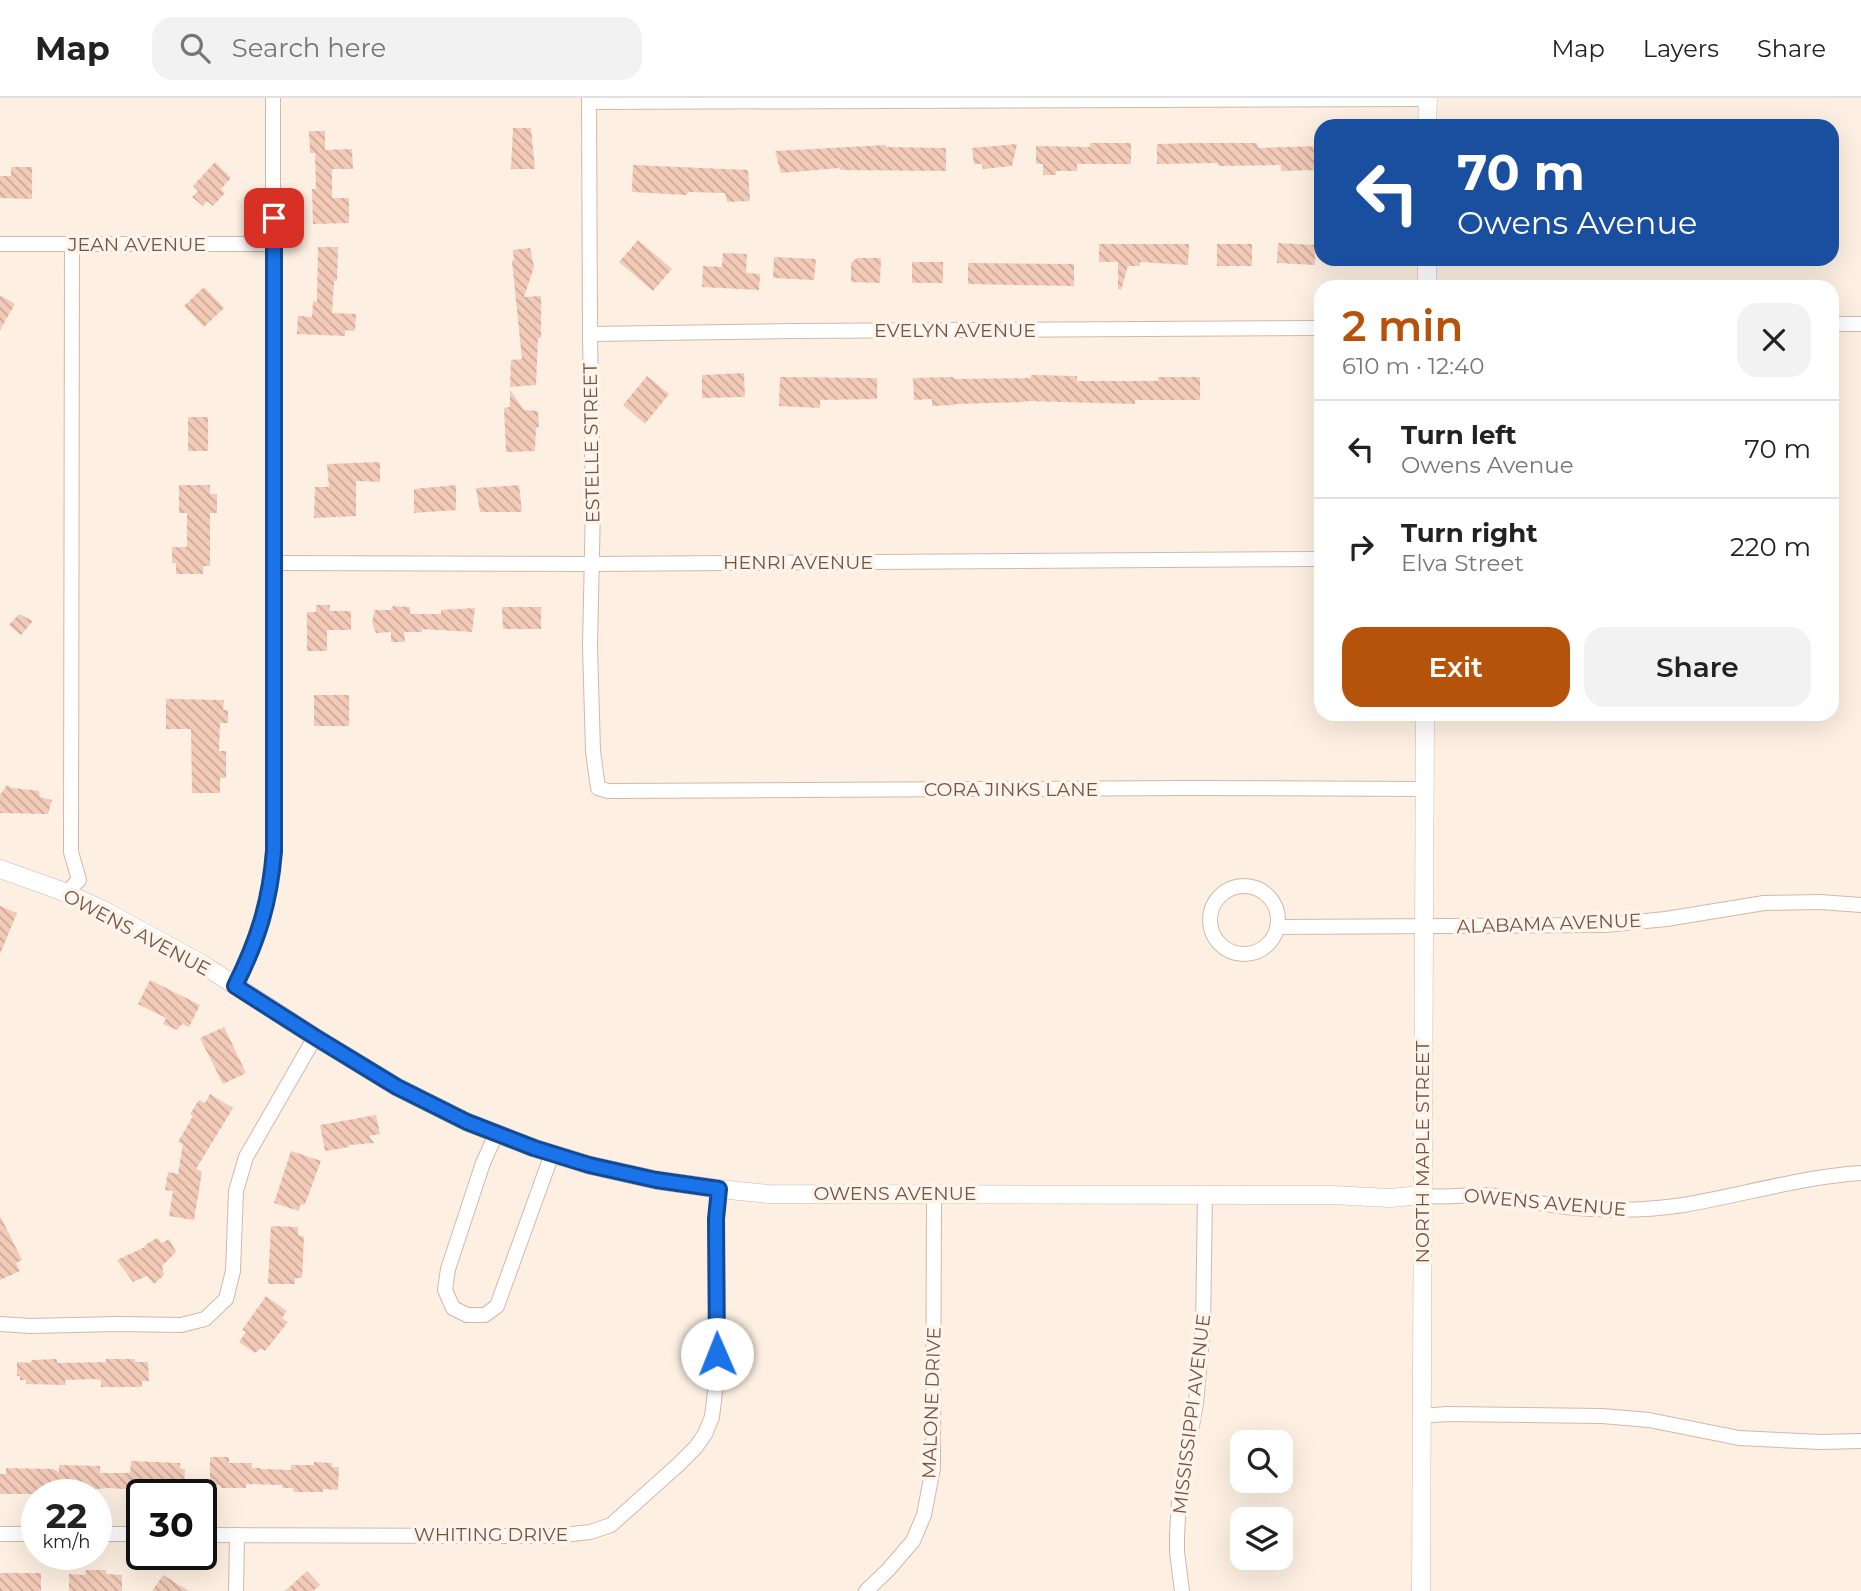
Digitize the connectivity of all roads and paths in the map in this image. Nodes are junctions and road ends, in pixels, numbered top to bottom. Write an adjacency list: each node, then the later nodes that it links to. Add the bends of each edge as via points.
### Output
1 (273, 98): 7 (street)
2 (1427, 99): 3 (street); 4 (street)
3 (589, 100): 11 (street, ESTELLE STREET)
4 (1427, 119)
5 (0, 244): 6 (street, JEAN AVENUE)
6 (72, 244): 7 (street, JEAN AVENUE); 19 (street, via 71,852 79,880)
7 (274, 244): 13 (street)
8 (1839, 324): 9 (street)
9 (1861, 324)
10 (1314, 328): 11 (street, EVELYN AVENUE)
11 (590, 334): 14 (street, ESTELLE STREET)
12 (1314, 559): 14 (street, HENRI AVENUE)
13 (274, 563): 14 (street, HENRI AVENUE); 23 (street, via 272,882 250,955)
14 (592, 564): 16 (street, ESTELLE STREET, via 590,646)
15 (1425, 721): 17 (street, NORTH MAPLE STREET)
16 (598, 788): 17 (street, CORA JINKS LANE)
17 (1424, 789): 21 (street, NORTH MAPLE STREET)
18 (0, 869): 19 (street, OWENS AVENUE)
19 (66, 893): 23 (street, OWENS AVENUE)
20 (1861, 905): 21 (street, ALABAMA AVENUE, via 1764,903 1605,925)
21 (1424, 926): 22 (street, ALABAMA AVENUE); 31 (street, NORTH MAPLE STREET)
22 (1278, 928): 22 (street, via 1275,905 1259,888 1235,886 1216,900 1211,911 1212,932 1236,953 1266,946)
23 (235, 986): 24 (street, OWENS AVENUE)
24 (315, 1037): 25 (street, OWENS AVENUE, via 414,1097); 32 (street, via 246,1157 236,1191 233,1271 226,1300 205,1319 181,1325)
25 (496, 1134): 26 (street, OWENS AVENUE); 26 (street, via 448,1269 445,1290 453,1308 467,1315 485,1315 497,1306)
26 (552, 1154): 28 (street, OWENS AVENUE, via 656,1180)
27 (1861, 1173): 31 (street, OWENS AVENUE, via 1658,1208 1620,1210 1488,1195)
28 (719, 1189): 29 (street, OWENS AVENUE, via 769,1194); 38 (street, WHITING DRIVE, via 717,1375 712,1417 696,1447 611,1525 554,1536)
29 (934, 1193): 30 (street, OWENS AVENUE); 40 (street, MALONE DRIVE, via 933,1468 924,1515 913,1541)
30 (1205, 1194): 31 (street, OWENS AVENUE); 41 (street, MISSISSIPPI AVENUE, via 1203,1329 1177,1535)
31 (1422, 1195): 33 (street, NORTH MAPLE STREET)
32 (0, 1324)
33 (1421, 1416): 34 (street, via 1602,1416 1740,1438); 42 (street, NORTH MAPLE STREET)
34 (1861, 1441)
35 (0, 1534): 36 (street)
36 (21, 1534)
37 (217, 1535): 38 (street, WHITING DRIVE)
38 (237, 1535): 39 (street)
39 (236, 1591)
40 (866, 1591)
41 (1182, 1591)
42 (1421, 1591)

